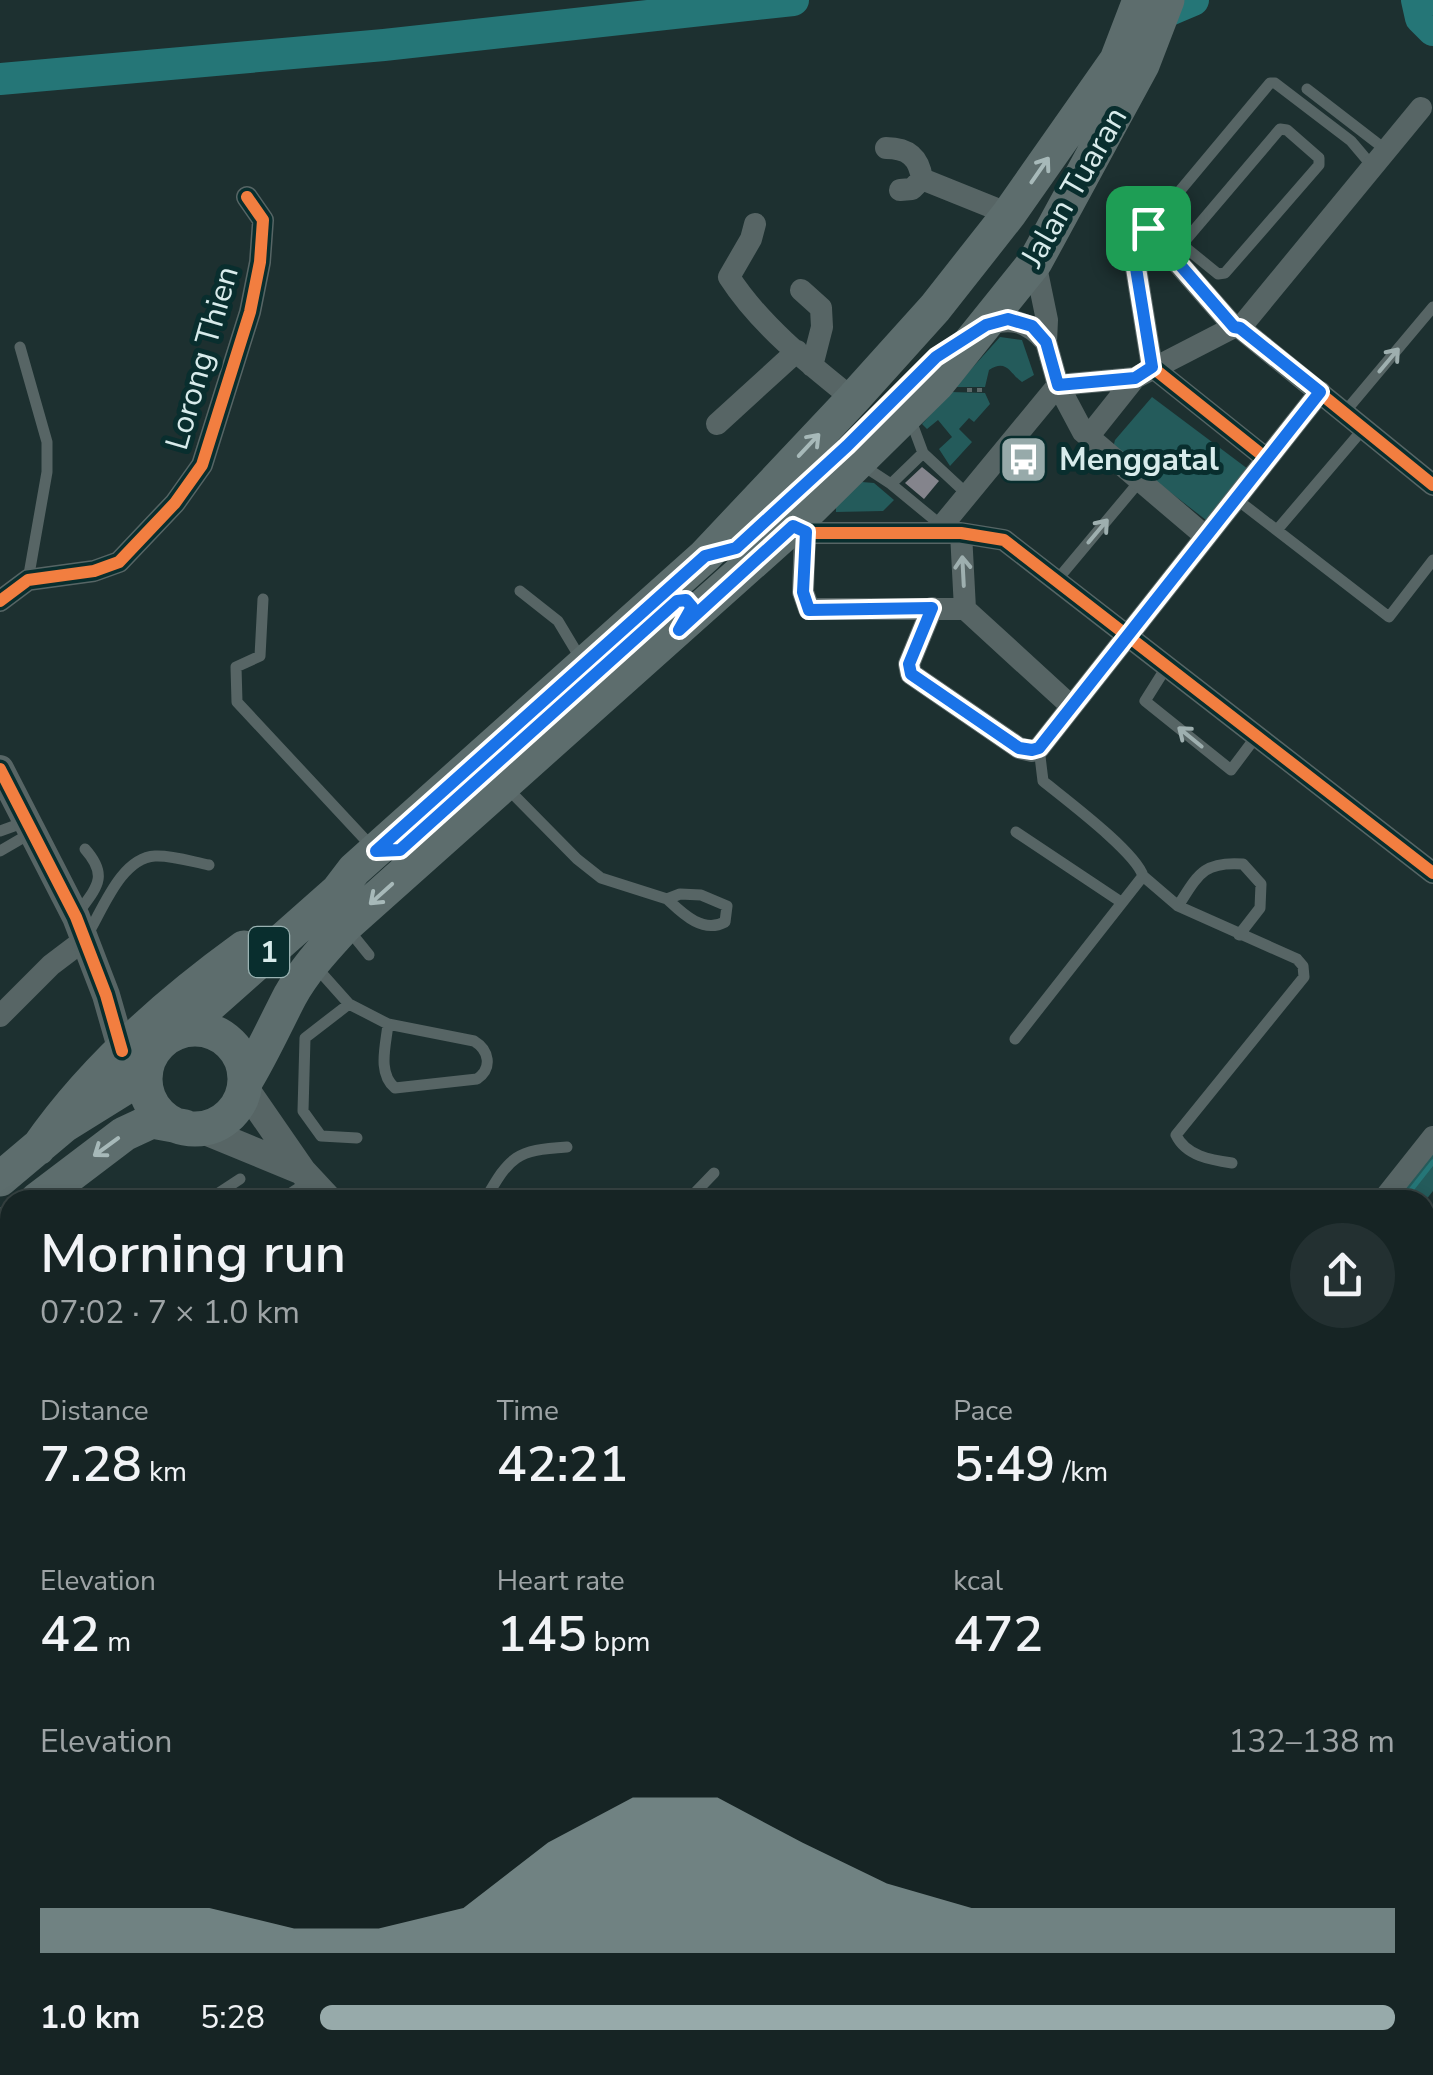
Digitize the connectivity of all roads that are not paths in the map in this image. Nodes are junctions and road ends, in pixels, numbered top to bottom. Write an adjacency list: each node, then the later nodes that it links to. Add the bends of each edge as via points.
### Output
1 (1140, 0): 3 (main road, Jalan Tuaran / 1)
2 (1167, 0): 3 (main road, Jalan Tuaran / 1)
3 (1129, 63): 11 (main road, Jalan Tuaran / 1, one-way to 3); 14 (main road, Jalan Tuaran / 1)
4 (1307, 89): 7 (lane)
5 (1421, 108): 7 (street)
6 (886, 148): 8 (street, via 914,155)
7 (1379, 159): 13 (lane, via 1270,83); 19 (street)
8 (922, 179): 9 (street); 11 (street)
9 (900, 190)
10 (247, 197): 46 (street, Lorong Thien, via 263,220 260,262 202,464 118,562)
11 (1009, 214): 26 (main road, Jalan Tuaran / 1)
12 (755, 224): 22 (street, via 728,277)
13 (1148, 228): 15 (street); 23 (street, via 1135,262)
14 (1035, 262): 18 (main road, Jalan Tuaran / 1); 20 (street)
15 (1196, 267): 15 (lane, via 1184,242 1269,139 1287,130 1319,165 1224,272); 19 (street)
16 (801, 290): 22 (street, via 820,308 822,327)
17 (1433, 306): 27 (lane, one-way to 17)
18 (986, 325): 20 (street, via 1008,319 1032,326); 28 (main road, Jalan Tuaran / 1); 44 (main road, via 936,357 736,548)
19 (1237, 327): 23 (street); 25 (street)
20 (1046, 342): 24 (street)
21 (20, 347): 46 (lane, via 48,472)
22 (805, 359): 26 (street); 29 (street)
23 (1144, 373): 24 (street); 31 (street); 33 (street)
24 (1058, 385): 31 (street); 38 (street)
25 (1320, 392): 27 (street); 33 (street)
26 (853, 399): 44 (main road, Jalan Tuaran / 1, one-way to 26)
27 (1344, 412): 30 (street)
28 (908, 414): 32 (lane); 34 (main road, Jalan Tuaran / 1)
29 (717, 424)
30 (1364, 428): 37 (street); 41 (lane)
31 (1088, 437): 35 (street)
32 (923, 453): 36 (lane); 38 (lane)
33 (1266, 459): 39 (street)
34 (858, 464): 36 (lane); 40 (main road, Jalan Tuaran / 1)
35 (1139, 482): 43 (street); 47 (lane, one-way to 35)
36 (891, 484): 42 (lane)
37 (1433, 485)
38 (968, 494): 42 (street)
39 (1235, 498): 41 (lane); 43 (street)
40 (799, 529): 42 (street); 51 (street, via 809,610); 53 (main road, Jalan Tuaran / 1)
41 (1276, 530): 45 (lane, via 1390,618)
42 (946, 531): 47 (street, via 1004,540); 52 (street, one-way to 42)
43 (1205, 536): 54 (street)
44 (705, 556): 55 (main road, Jalan Tuaran / 1)
45 (1433, 560)
46 (28, 580): 50 (street, Lorong Thien)
47 (1058, 580): 54 (street)
48 (520, 591): 55 (lane, via 558,621)
49 (263, 599): 66 (lane, via 260,656 236,667 237,702)
50 (0, 601)
51 (932, 608): 52 (street); 59 (street, via 911,674 1019,748)
52 (965, 609): 57 (street)
53 (679, 630): 61 (main road, Jalan Tuaran / 1); 66 (main road, via 692,611 686,600 677,601 400,850)
54 (1127, 633): 56 (street); 57 (street)
55 (584, 664): 66 (main road, Jalan Tuaran / 1)
56 (1168, 665): 58 (street); 58 (lane, one-way to 56, via 1231,770 1145,701)
57 (1071, 706): 59 (street)
58 (1258, 734): 68 (street)
59 (1039, 748): 69 (lane, via 1043,781 1124,850)
60 (0, 770): 62 (street)
61 (504, 785): 70 (lane, via 601,878); 73 (main road, Jalan Tuaran / 1, one-way to 73)
62 (19, 829): 65 (lane); 74 (street)
63 (1016, 832): 71 (lane)
64 (85, 848): 74 (lane, via 99,864 100,877)
65 (0, 852)
66 (365, 860): 81 (main road, Jalan Tuaran / 1, via 338,892)
67 (209, 866): 74 (lane, via 155,856 139,860)
68 (1433, 873)
69 (1143, 876): 71 (lane); 72 (lane)
70 (667, 899): 70 (lane, via 680,894 718,901 727,906 724,922 704,925)
71 (1121, 902): 83 (lane)
72 (1178, 906): 75 (lane); 75 (lane, via 1198,874 1219,862 1243,864 1261,884 1260,908)
73 (346, 926): 76 (lane); 77 (main road, Jalan Tuaran / 1)
74 (80, 929): 78 (street); 80 (street)
75 (1238, 936): 90 (lane, via 1298,959 1304,977 1176,1134 1206,1159)
76 (369, 955)
77 (312, 963): 79 (lane); 85 (main road, Jalan Tuaran / 1)
78 (106, 994): 81 (street); 84 (street)
79 (349, 1004): 82 (lane); 88 (lane, via 305,1038 304,1111 322,1136)
80 (0, 1016)
81 (169, 1024): 84 (main road, 1, via 158,1046); 85 (main road, via 226,1040 240,1058)
82 (388, 1024): 82 (lane, via 474,1040 486,1050 485,1071 477,1080 395,1088 384,1070)
83 (1015, 1039)
84 (134, 1063): 86 (main road, via 155,1109); 92 (main road, via 58,1119 38,1148)
85 (245, 1084): 86 (main road, 1, via 228,1116); 94 (street)
86 (192, 1128): 94 (street); 95 (main road, one-way to 95, via 152,1121)
87 (1433, 1137): 99 (street)
88 (357, 1138)
89 (567, 1147): 97 (lane, via 519,1154)
90 (1232, 1163)
91 (714, 1173): 98 (lane)
92 (0, 1179)
93 (240, 1179): 96 (lane)
94 (314, 1184)
95 (50, 1190)
96 (223, 1190)
97 (491, 1190)
98 (698, 1190)
99 (1392, 1190)

